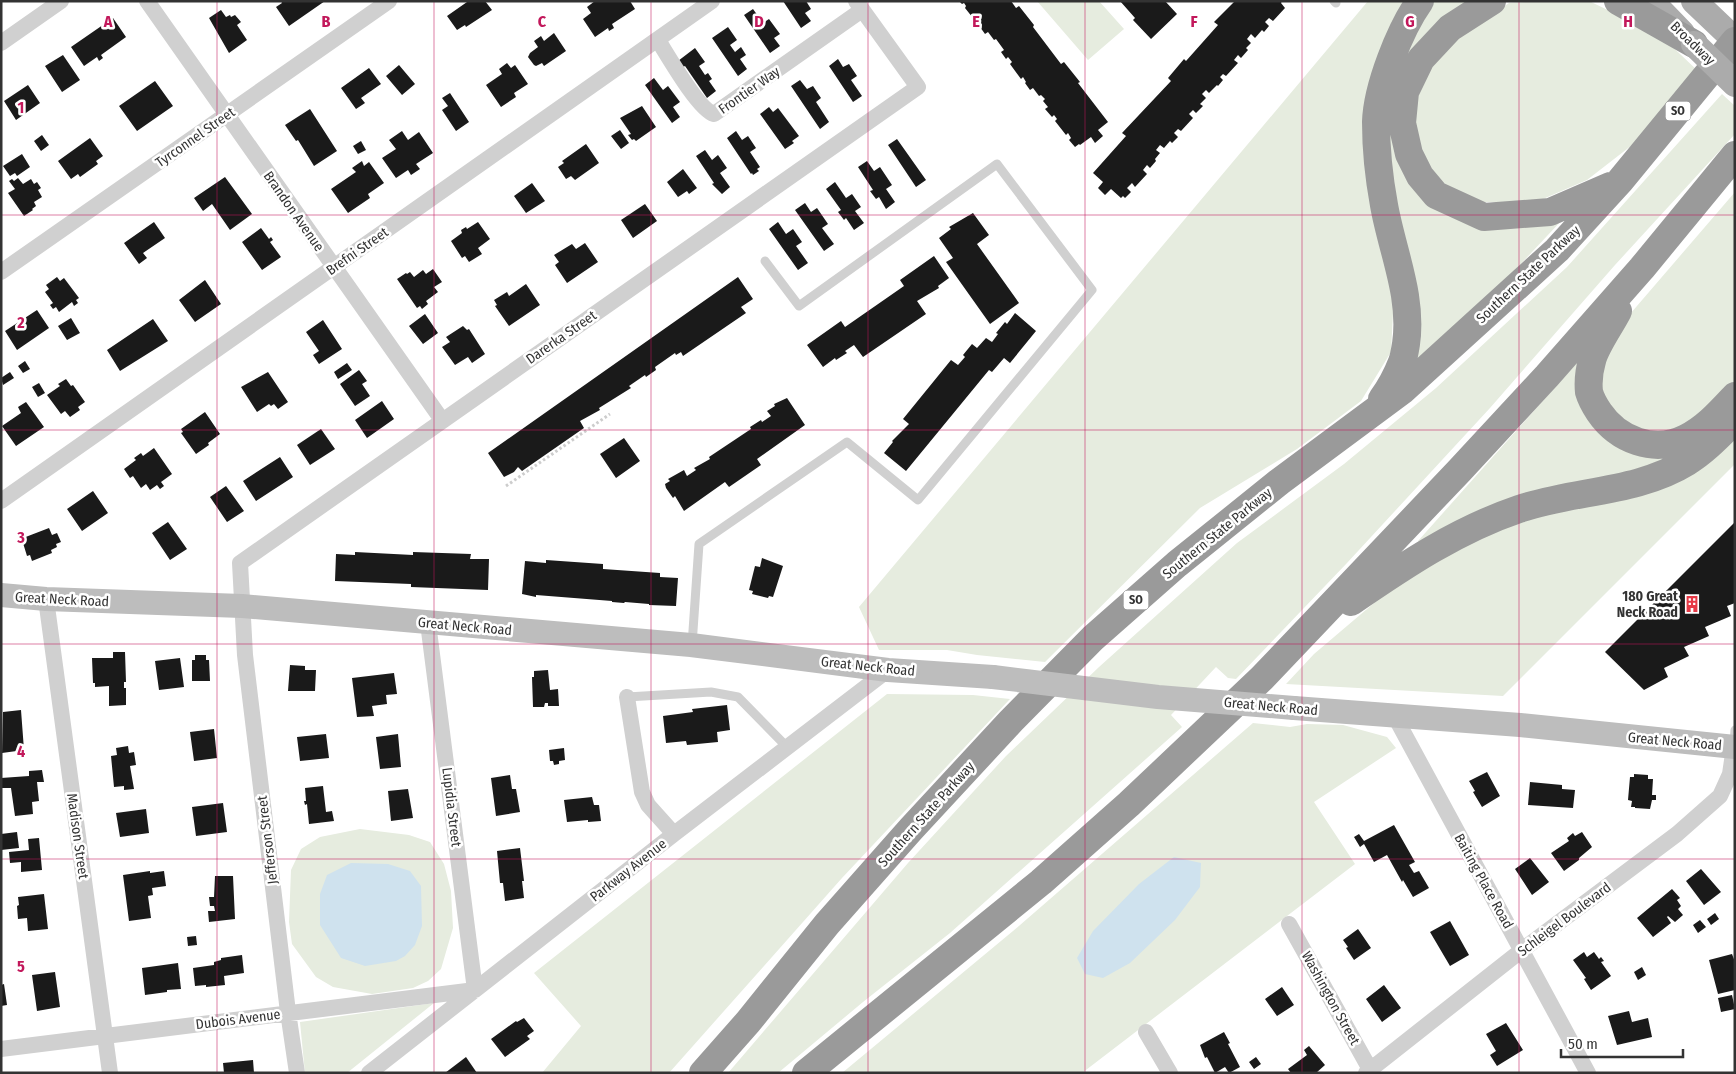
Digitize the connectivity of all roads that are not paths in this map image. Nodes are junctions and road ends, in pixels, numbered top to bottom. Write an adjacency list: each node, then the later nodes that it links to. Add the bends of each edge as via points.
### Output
1 (61, 1): 13 (street)
2 (147, 1): 17 (street, Brandon Avenue)
3 (389, 1): 17 (street, Tyrconnel Street)
4 (712, 1): 12 (street, Brefni Street)
5 (1420, 1): 25 (highway, via 1397,44 1384,81 1376,120 1384,207 1406,298 1408,329 1403,361)
6 (1492, 1): 19 (highway, via 1450,28 1421,59 1405,92 1402,123 1409,154 1420,176 1436,195 1484,217 1550,212)
7 (1618, 1): 14 (highway)
8 (1651, 1): 14 (main road, Broadway)
9 (1694, 1): 11 (main road)
10 (859, 6): 12 (street, Frontier Way, via 714,114 708,113 698,100); 16 (street, Frontier Way)
11 (1729, 35): 19 (highway, Southern State Parkway / SO)
12 (658, 40): 21 (street, Brefni Street)
13 (1, 43)
14 (1694, 44): 15 (main road, Broadway, bridge)
15 (1735, 84)
16 (918, 87): 26 (street, Darerka Street)
17 (227, 114): 21 (street, Brandon Avenue); 23 (street, Tyrconnel Street)
18 (1735, 155): 22 (highway)
19 (1620, 181): 25 (highway, Southern State Parkway / SO, via 1557,250 1403,390)
20 (765, 261): 34 (lane, via 799,306 997,164 1092,290 918,500 847,442 699,544)
21 (334, 267): 26 (street, Brandon Avenue); 28 (street, Brefni Street)
22 (1642, 268): 24 (highway, via 1592,360 1589,392 1594,406 1619,434 1649,445 1664,444 1684,439 1700,430); 33 (highway, via 1473,457)
23 (1, 272)
24 (1735, 396)
25 (1373, 413): 52 (highway, Southern State Parkway / SO, via 1279,482 1092,638 911,829)
26 (442, 420): 31 (street, Darerka Street, via 240,563)
27 (1735, 420): 33 (highway, via 1707,448 1665,474 1642,482 1536,504 1461,533 1402,567)
28 (1, 501)
29 (3, 594): 30 (main road, Great Neck Road)
30 (46, 599): 31 (main road, Great Neck Road); 46 (street, Madison Street)
31 (242, 606): 32 (main road, Great Neck Road); 44 (street, Jefferson Street, via 244,655)
32 (428, 623): 34 (main road, Great Neck Road); 43 (street, Lupidia Street)
33 (1308, 631): 53 (highway, via 1189,749 1041,882)
34 (692, 645): 35 (main road, Great Neck Road)
35 (888, 670): 37 (main road, Great Neck Road, bridge, via 974,674 1158,697); 39 (street, Parkway Avenue)
36 (627, 697): 39 (lane, via 711,692 738,697); 40 (street, via 642,792 648,805)
37 (1394, 715): 38 (main road, Great Neck Road); 42 (street, Baiting Place Road)
38 (1734, 741): 42 (street, Schleigel Boulevard, via 1730,774 1720,796 1677,834)
39 (788, 748): 40 (street, Parkway Avenue)
40 (674, 834): 43 (street, Parkway Avenue)
41 (1289, 924): 48 (street, Washington Street)
42 (1522, 950): 48 (street, Schleigel Boulevard); 55 (street, Baiting Place Road)
43 (476, 990): 44 (street, Dubois Avenue); 51 (street, Parkway Avenue)
44 (288, 1012): 46 (street, Dubois Avenue); 50 (street, Jefferson Street)
45 (1146, 1032): 54 (street)
46 (105, 1035): 47 (street, Dubois Avenue); 49 (street, Madison Street)
47 (1, 1048)
48 (1370, 1072)
49 (110, 1073)
50 (297, 1073)
51 (369, 1073)
52 (703, 1073)
53 (806, 1073)
54 (1170, 1073)
55 (1588, 1073)

